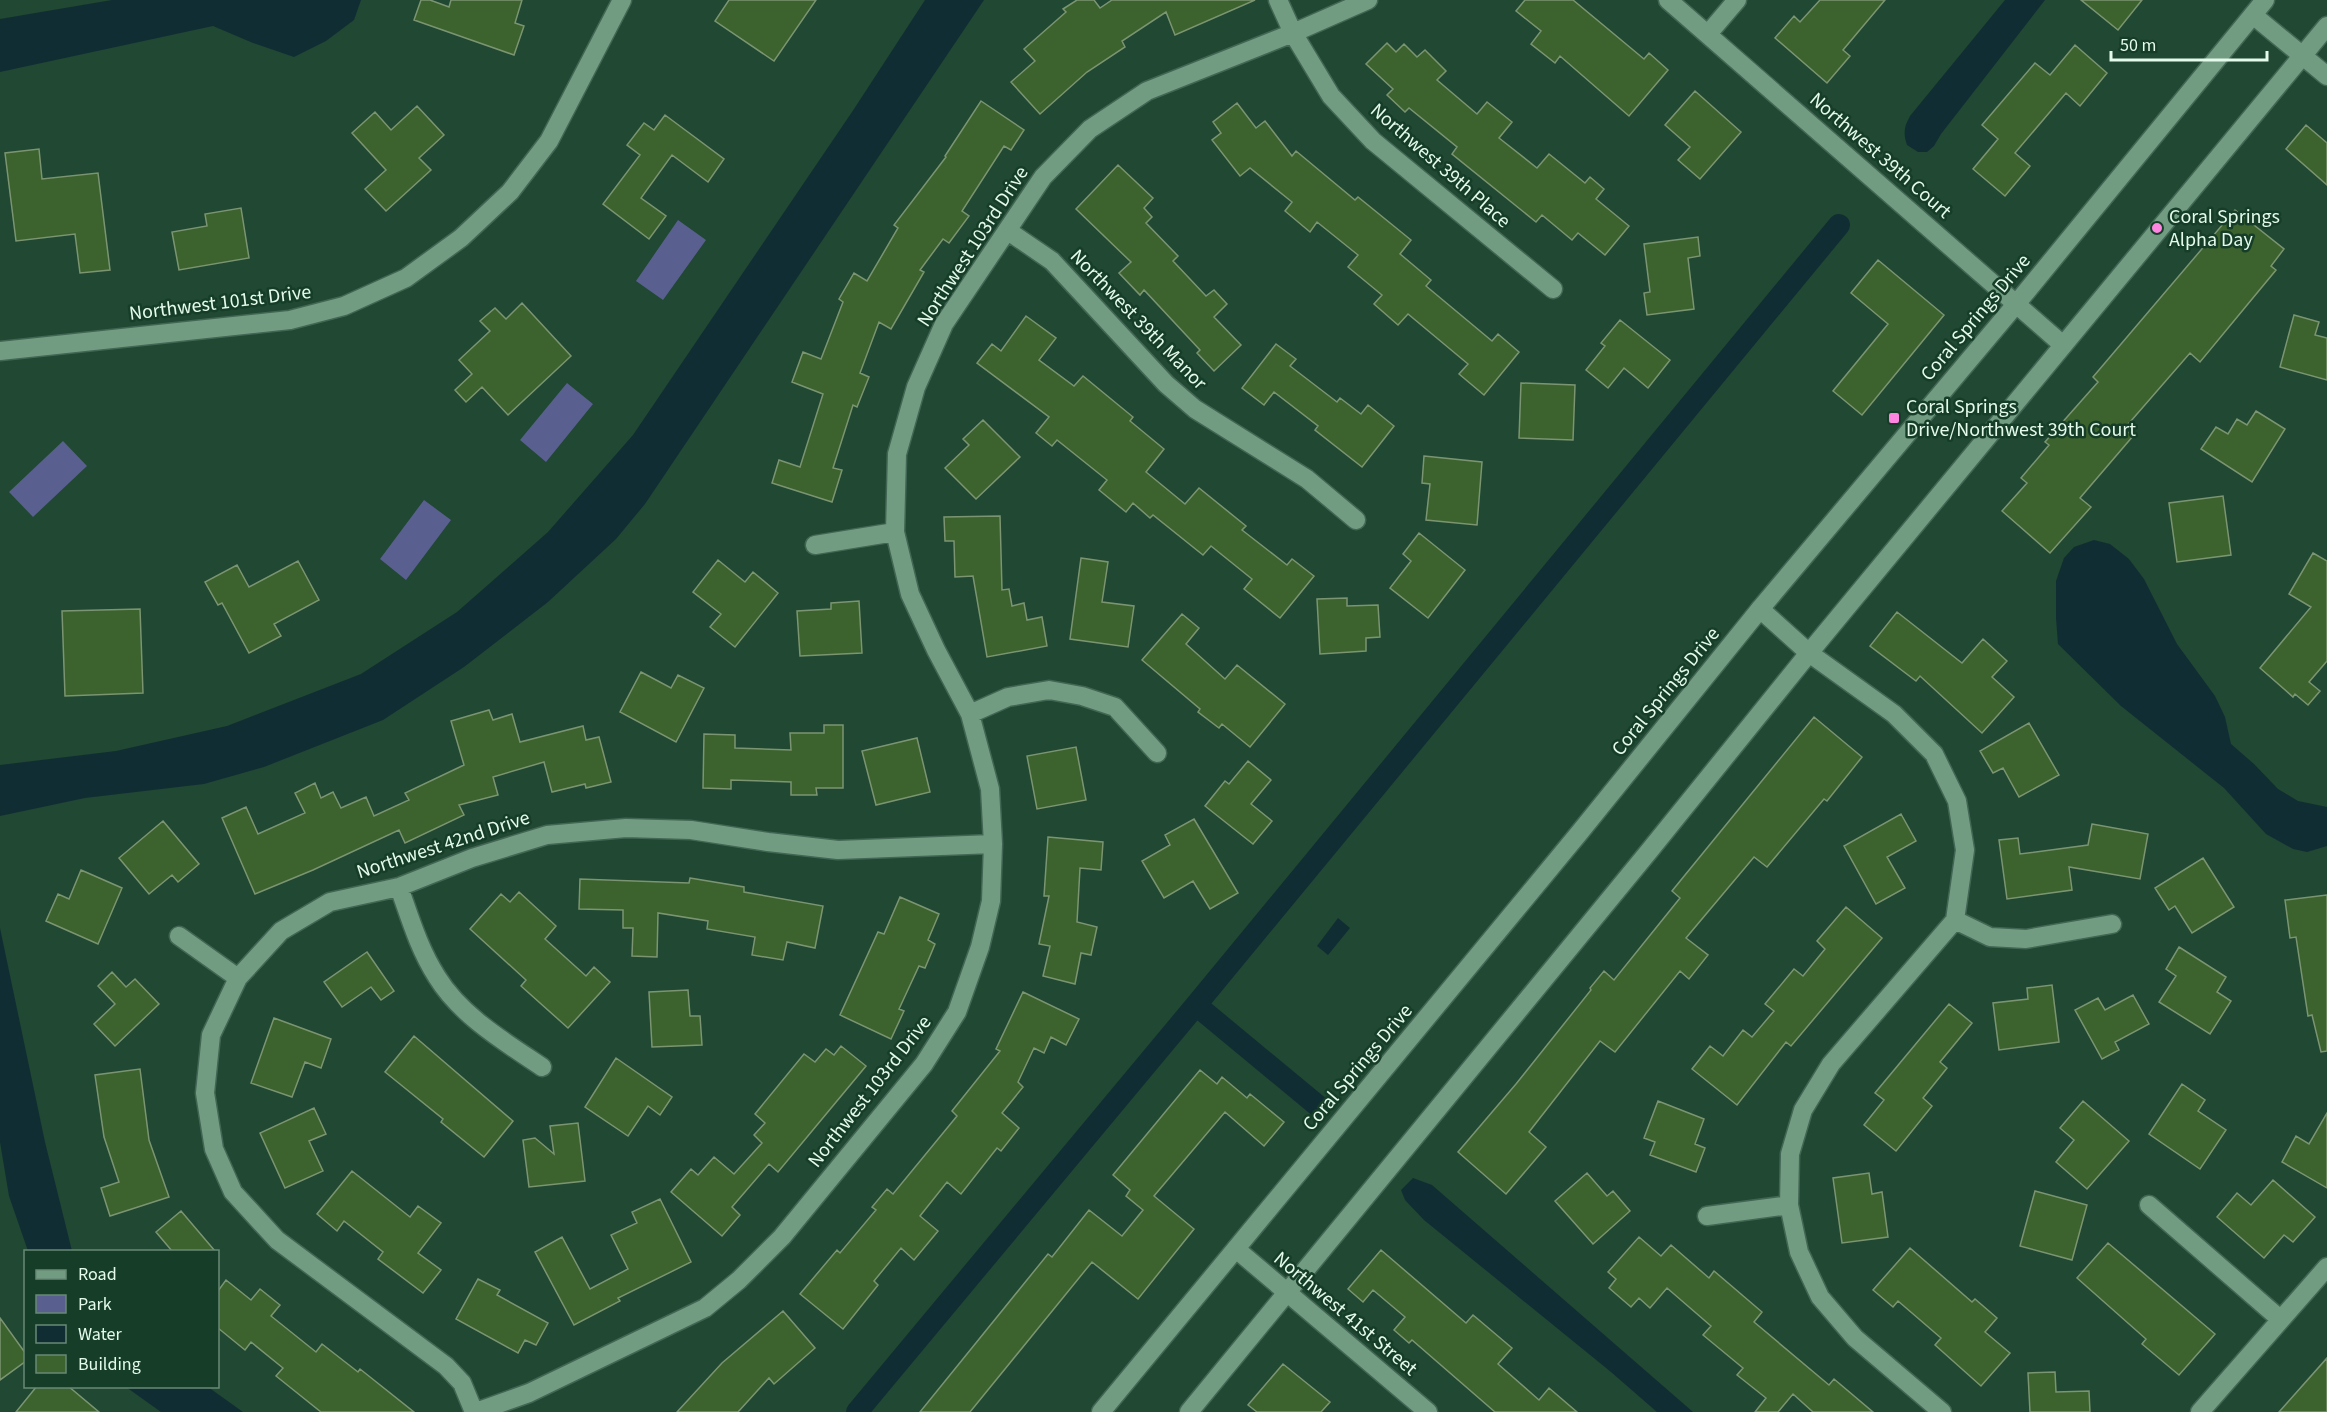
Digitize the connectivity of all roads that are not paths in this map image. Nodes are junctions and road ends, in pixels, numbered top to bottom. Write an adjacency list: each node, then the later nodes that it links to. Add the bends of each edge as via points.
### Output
1 (622, 0): 17 (street, Northwest 101st Drive, via 549,141 510,192 461,238 406,278 344,306 290,320)
2 (1278, 0): 9 (street, Northwest 39th Place)
3 (1368, 0): 9 (street, Northwest 103rd Drive)
4 (1668, 0): 10 (street, Northwest 39th Court)
5 (1737, 0): 10 (street)
6 (2265, 0): 7 (street, Coral Springs Drive)
7 (2253, 15): 11 (street); 15 (street, Coral Springs Drive)
8 (2327, 26): 11 (street)
9 (1293, 33): 13 (street, Northwest 103rd Drive, via 1147,91 1090,129 1043,177); 14 (street, Northwest 39th Place, via 1331,96 1373,141)
10 (1708, 34): 15 (street, Northwest 39th Court)
11 (2302, 56): 12 (street); 16 (street)
12 (2327, 76)
13 (1008, 231): 18 (street, Northwest 39th Manor, via 1052,261 1180,397 1307,478); 19 (street, Northwest 103rd Drive, via 944,324 916,387 897,454)
14 (1553, 289)
15 (2017, 303): 16 (street, Northwest 39th Court); 21 (street, Coral Springs Drive)
16 (2063, 345): 22 (street)
17 (0, 351)
18 (1356, 520)
19 (895, 532): 20 (street); 23 (street, Northwest 103rd Drive, via 910,594)
20 (815, 545)
21 (1760, 609): 22 (street); 35 (street, Coral Springs Drive)
22 (1809, 653): 27 (street, via 1894,714 1934,754 1957,801 1965,849); 37 (street)
23 (970, 714): 24 (street, via 1008,697 1049,690 1082,696 1115,707); 25 (street, Northwest 103rd Drive, via 990,789)
24 (1157, 753)
25 (993, 844): 26 (street, Northwest 42nd Drive, via 838,850 691,830 626,828 547,834); 39 (street, Northwest 103rd Drive, via 991,901 957,1012 924,1064 782,1237 705,1308 529,1393)
26 (399, 887): 30 (street, Northwest 42nd Drive, via 330,902 281,931); 31 (street, via 418,942 438,978 493,1034)
27 (1954, 920): 28 (street, via 1990,937 2026,939); 32 (street, via 1831,1064 1803,1110 1790,1154)
28 (2112, 924)
29 (179, 936): 30 (street)
30 (238, 978): 39 (street, Northwest 42nd Drive, via 211,1035 205,1093 213,1149 233,1192 277,1240 446,1366 462,1383)
31 (542, 1067)
32 (1789, 1205): 34 (street); 43 (street, via 1799,1252 1820,1297 1855,1338)
33 (2149, 1205): 38 (street)
34 (1707, 1216)
35 (1236, 1248): 37 (street, Northwest 41st Street); 40 (street, Coral Springs Drive)
36 (2327, 1267): 38 (street)
37 (1287, 1292): 41 (street); 42 (street, Northwest 41st Street)
38 (2280, 1319): 44 (street)
39 (475, 1412)
40 (1101, 1412)
41 (1189, 1412)
42 (1428, 1412)
43 (1942, 1412)
44 (2200, 1412)

